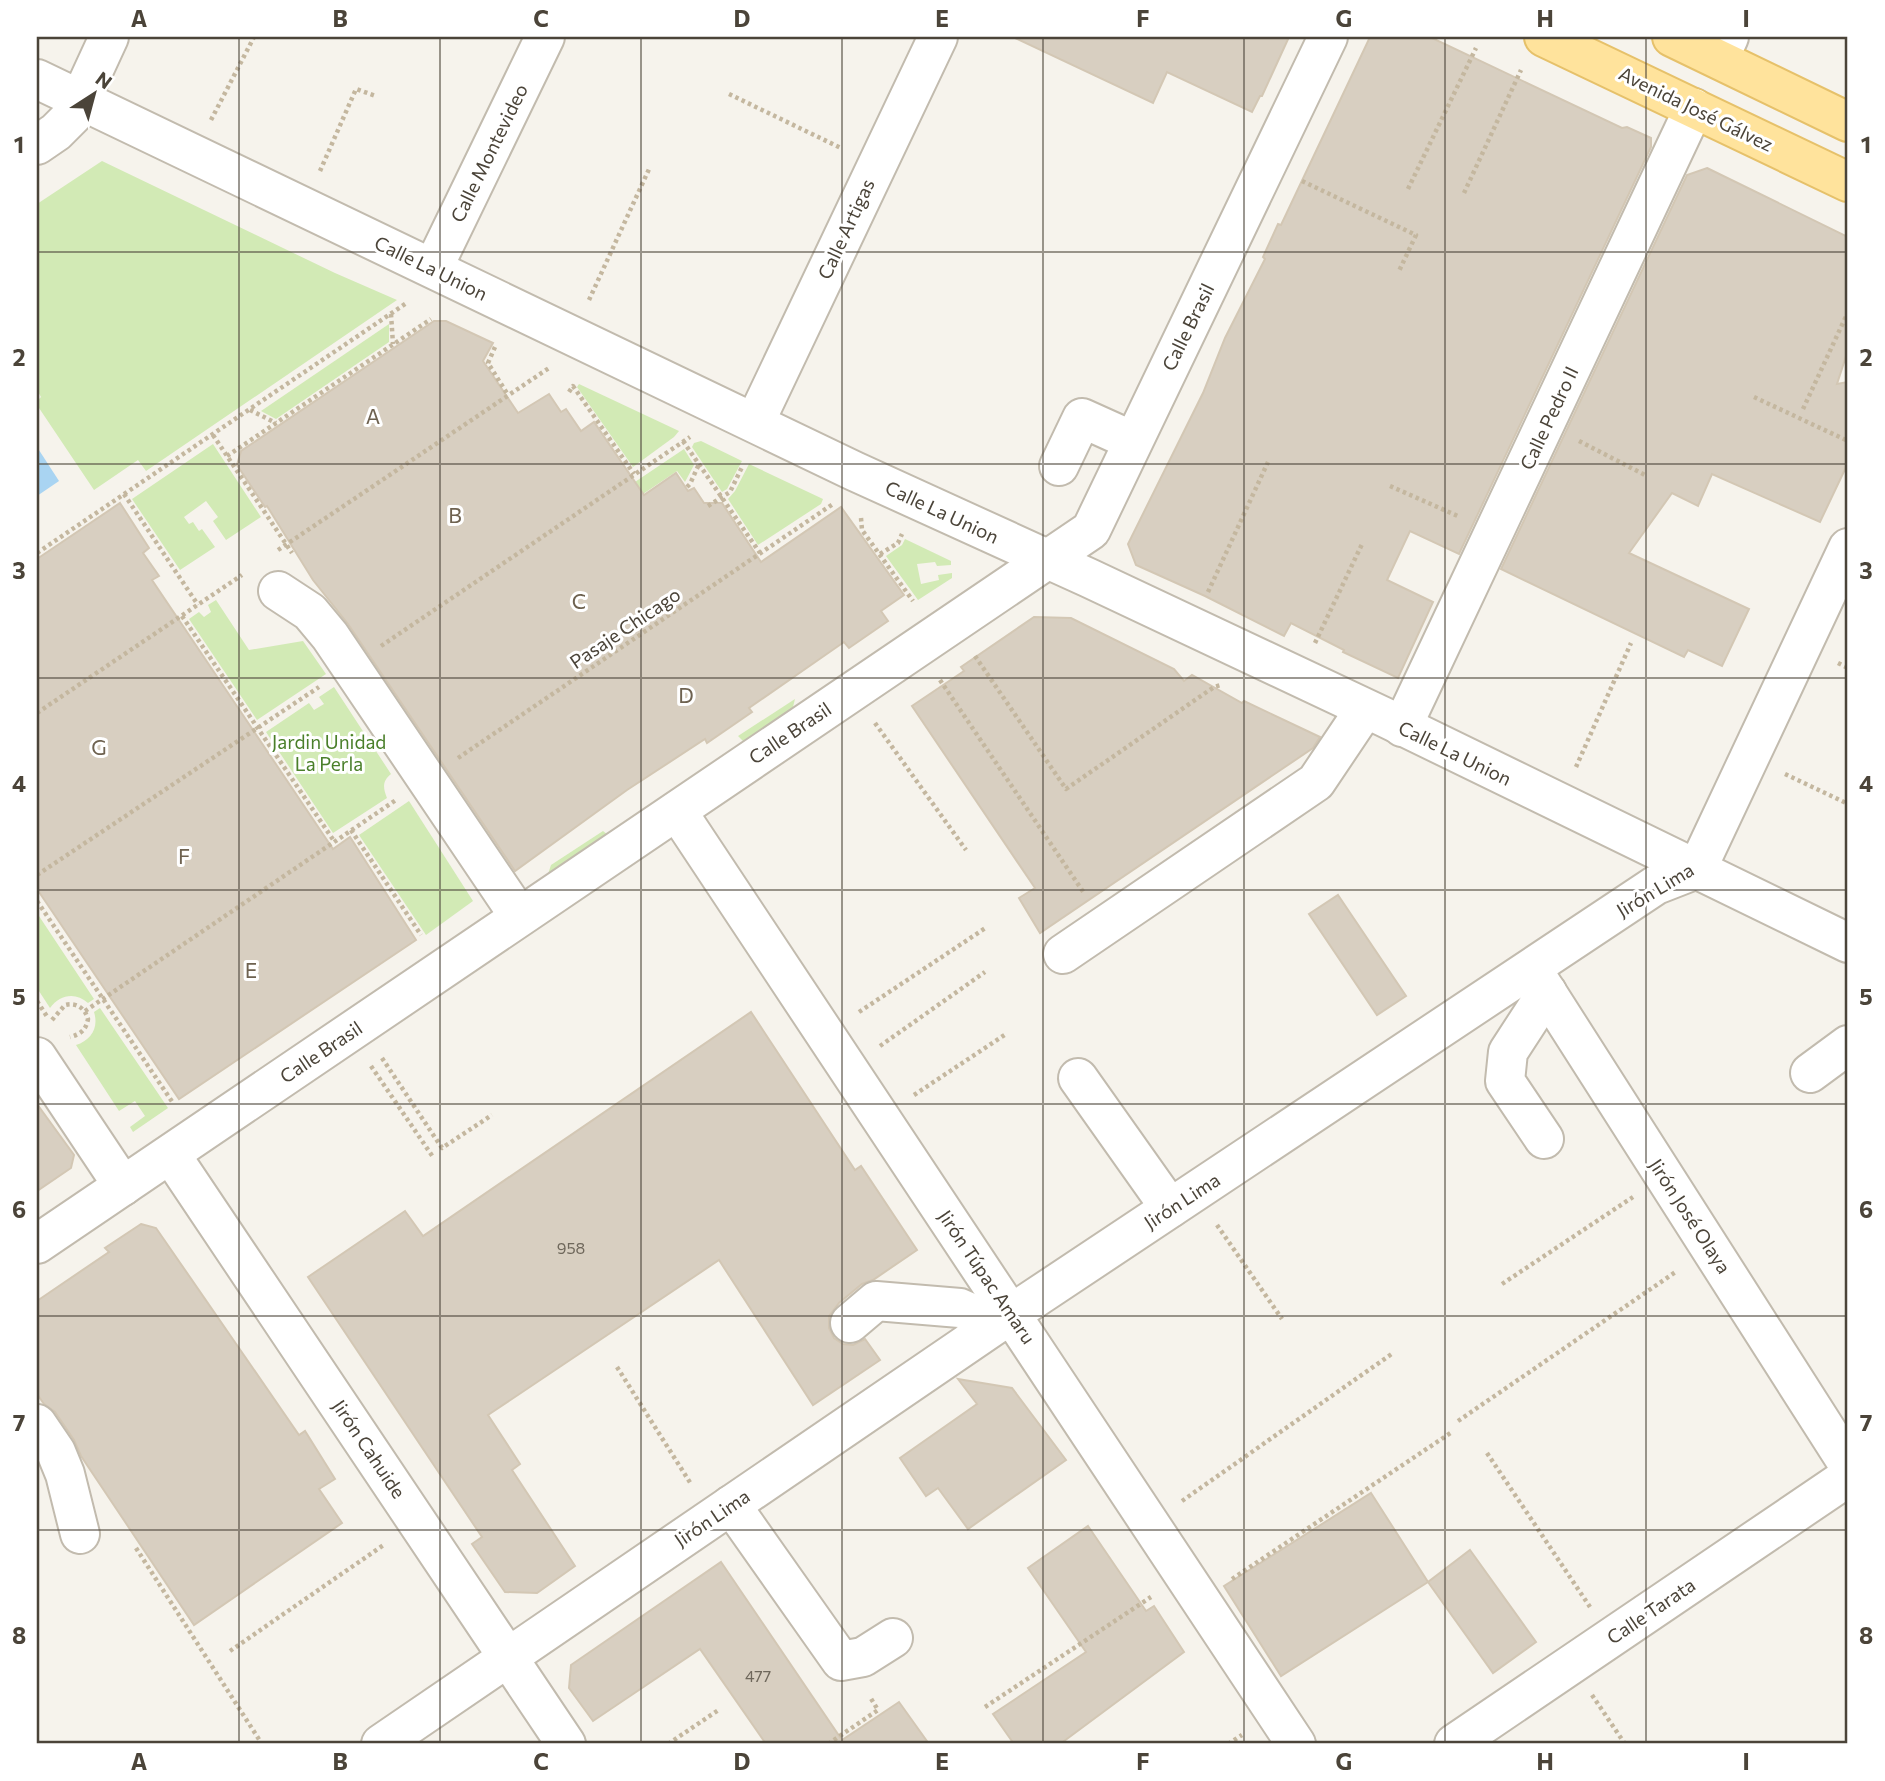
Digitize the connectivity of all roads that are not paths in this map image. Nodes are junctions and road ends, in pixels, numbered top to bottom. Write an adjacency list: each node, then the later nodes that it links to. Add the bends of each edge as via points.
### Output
1 (109, 37): 9 (street)
2 (545, 37): 14 (street, Calle Montevideo)
3 (938, 37): 15 (street, Calle Artigas)
4 (1328, 37): 16 (street, Calle Brasil)
5 (1544, 37): 10 (main road, Avenida José Gálvez)
6 (1672, 37): 7 (main road)
7 (1724, 48): 11 (main road)
8 (37, 79): 9 (street, Calle La Union)
9 (79, 100): 12 (street, via 73,115); 14 (street, Calle La Union)
10 (1694, 108): 13 (main road, Avenida José Gálvez); 22 (street, Calle Pedro II)
11 (1848, 122)
12 (37, 145)
13 (1848, 182)
14 (439, 272): 15 (street, Calle La Union)
15 (755, 422): 19 (street, Calle La Union)
16 (1133, 442): 17 (street, via 1082,418); 19 (street, Calle Brasil, via 1091,530)
17 (1059, 466)
18 (1848, 548): 24 (street, Jirón Lima)
19 (1046, 560): 21 (street, Calle La Union); 23 (street, Calle Brasil)
20 (278, 590): 25 (street, via 310,612 351,666)
21 (1365, 709): 22 (street, Calle La Union); 27 (street, via 1316,782)
22 (1402, 727): 24 (street, Calle La Union)
23 (677, 810): 25 (street, Calle Brasil); 38 (street, Jirón Túpac Amaru)
24 (1696, 869): 26 (street, Calle La Union); 28 (street, Jirón Lima, via 1656,885)
25 (519, 916): 34 (street, Calle Brasil)
26 (1848, 943)
27 (1063, 954)
28 (1540, 980): 33 (street, via 1508,1052 1505,1081); 36 (street, Jirón Lima); 41 (street, Jirón José Olaya)
29 (1848, 1045): 31 (street)
30 (49, 1048): 35 (street)
31 (1810, 1073)
32 (1078, 1078): 36 (street)
33 (1544, 1139)
34 (171, 1155): 35 (street, Calle Brasil); 46 (street, Jirón Cahuide)
35 (123, 1186): 37 (street, Calle Brasil)
36 (1183, 1200): 38 (street, Jirón Lima)
37 (37, 1244)
38 (1004, 1319): 39 (street, via 960,1308 876,1301); 43 (street, Jirón Lima); 49 (street, Jirón Túpac Amaru, via 1151,1523)
39 (850, 1323)
40 (37, 1424): 44 (street, via 65,1475)
41 (1848, 1464)
42 (1848, 1478): 50 (street, Calle Tarata)
43 (714, 1499): 45 (street, via 841,1661 863,1657); 46 (street, Jirón Lima)
44 (80, 1534)
45 (893, 1638)
46 (509, 1658): 47 (street, Jirón Lima); 48 (street, Jirón Cahuide)
47 (381, 1744)
48 (566, 1744)
49 (1296, 1744)
50 (1454, 1744)

